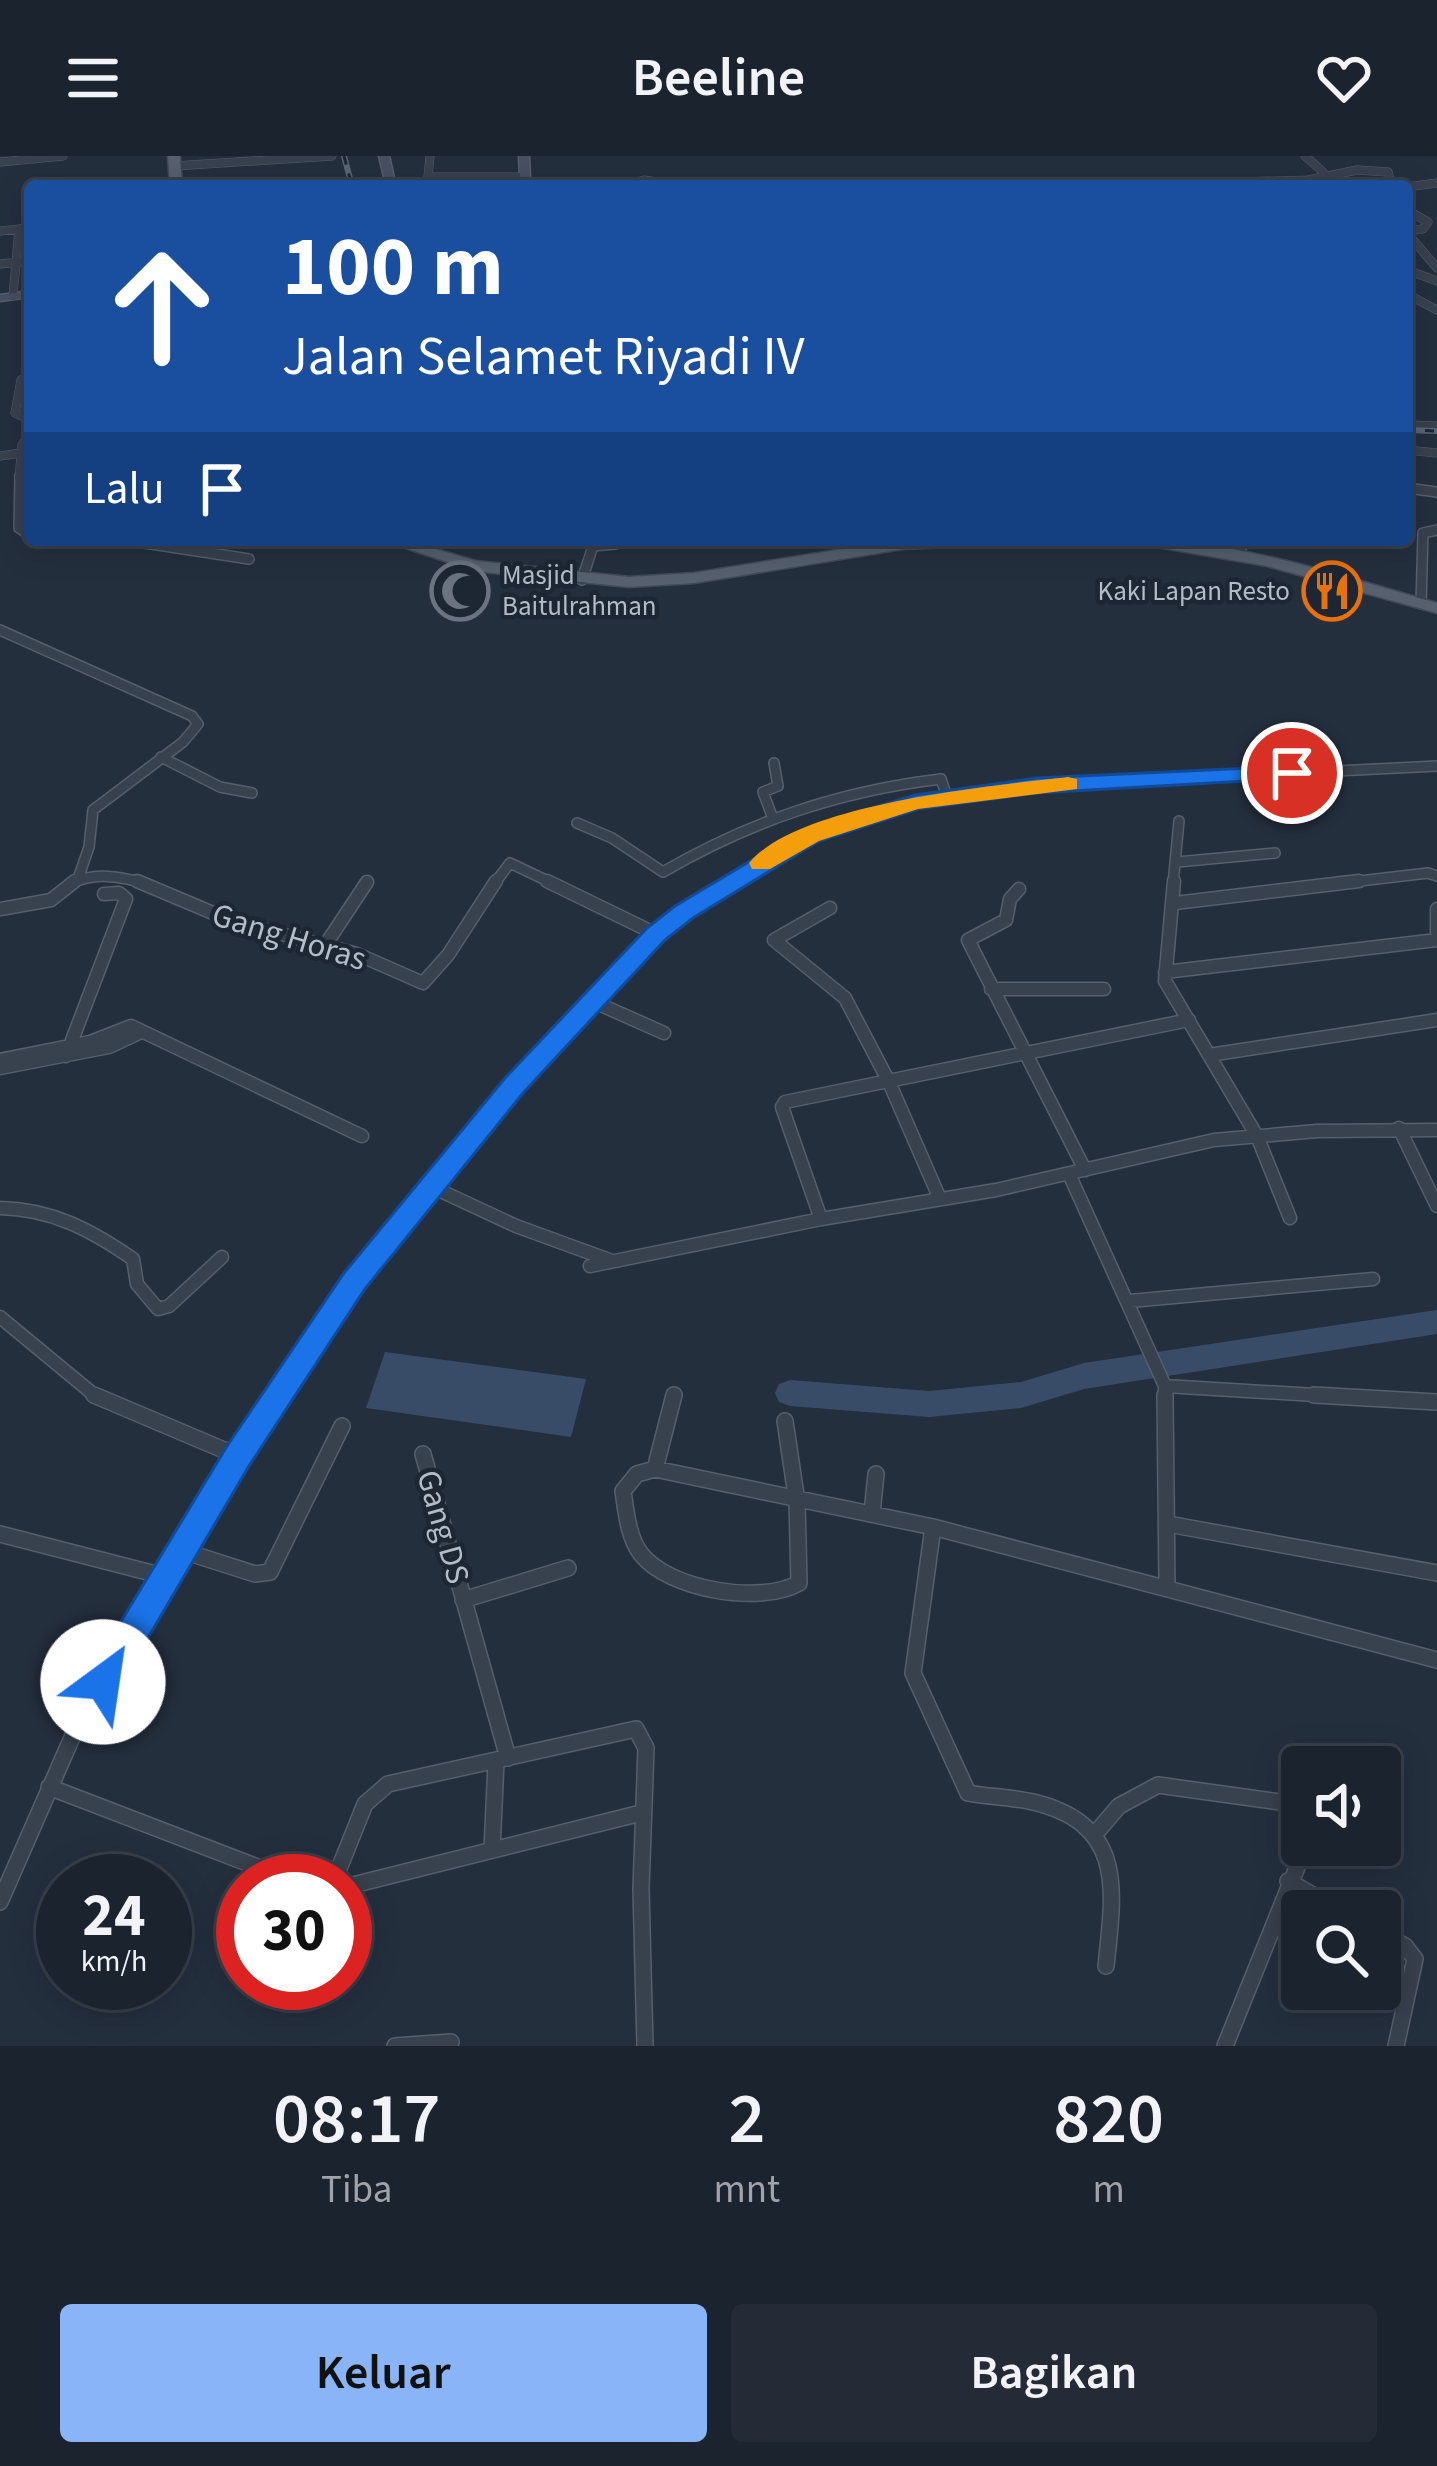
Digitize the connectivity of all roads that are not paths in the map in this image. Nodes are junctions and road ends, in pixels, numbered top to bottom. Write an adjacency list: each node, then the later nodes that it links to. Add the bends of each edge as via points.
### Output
1 (63, 156): 6 (street)
2 (332, 156): 5 (street)
3 (430, 156): 8 (street, via 426,176)
4 (1306, 156): 7 (street)
5 (174, 161)
6 (0, 162)
7 (1323, 172): 9 (street); 10 (street, via 1382,170)
8 (476, 180)
9 (1308, 180)
10 (1391, 180)
11 (19, 229): 12 (street); 13 (street); 16 (street)
12 (24, 229)
13 (0, 231)
14 (1413, 239): 18 (street)
15 (24, 261): 16 (street)
16 (17, 262): 17 (street); 19 (street)
17 (0, 264)
18 (1437, 268)
19 (7, 297)
20 (24, 378): 21 (street, via 15,413)
21 (24, 417)
22 (24, 446): 23 (street)
23 (21, 453): 24 (street); 26 (street, via 16,518)
24 (0, 456)
25 (1437, 530): 28 (street)
26 (24, 531)
27 (1413, 531): 28 (street)
28 (1423, 533): 36 (street)
29 (164, 546): 34 (street)
30 (409, 546): 35 (main road, via 475,566)
31 (593, 546): 35 (street)
32 (890, 546): 35 (main road, via 677,580)
33 (1242, 548): 36 (main road)
34 (249, 559)
35 (582, 580)
36 (1429, 606)
37 (0, 630): 38 (street, via 197,720 192,734)
38 (160, 757): 41 (street, via 220,787); 51 (street, via 93,810)
39 (774, 764): 44 (street, via 778,786 763,792)
40 (1437, 766): 43 (street)
41 (252, 793)
42 (845, 793): 43 (street, via 941,779); 44 (street); 45 (street)
43 (947, 796): 45 (street)
44 (772, 816): 47 (street, via 663,872)
45 (861, 817): 59 (street, via 774,856)
46 (1179, 821): 49 (street)
47 (577, 823)
48 (1275, 854): 49 (street)
49 (1177, 862): 55 (street)
50 (1435, 875): 55 (street)
51 (78, 879): 57 (street, Gang Horas, via 51,900); 61 (street, Gang Horas, via 133,879 232,921)
52 (367, 882): 61 (street)
53 (1019, 889): 63 (street, via 1006,920 968,939)
54 (104, 894): 69 (street, via 126,899)
55 (1175, 903): 62 (street)
56 (830, 908): 73 (street, via 774,940 845,998)
57 (0, 909)
58 (1437, 909): 60 (street)
59 (656, 934): 61 (street, Gang Horas, via 510,862 423,982); 65 (street)
60 (1437, 937): 62 (street)
61 (326, 944)
62 (1165, 972): 67 (street)
63 (991, 989): 64 (street); 70 (street)
64 (1103, 989)
65 (592, 1001): 68 (street); 80 (street)
66 (1437, 1020): 71 (street)
67 (1190, 1021): 70 (street); 71 (street)
68 (664, 1033)
69 (69, 1050): 72 (street); 76 (street, via 109,1047 139,1033)
70 (1023, 1054): 73 (street); 78 (street)
71 (1210, 1055): 77 (street)
72 (0, 1064)
73 (889, 1082): 81 (street); 85 (street, via 782,1105)
74 (1399, 1128): 75 (street); 77 (street); 82 (street)
75 (1437, 1130)
76 (362, 1136)
77 (1256, 1136): 78 (street); 84 (street)
78 (1085, 1170): 79 (street)
79 (1069, 1174): 81 (street); 90 (street)
80 (430, 1186): 87 (street); 98 (street, via 355,1281)
81 (940, 1199): 85 (street)
82 (1437, 1206)
83 (0, 1208): 86 (street, via 52,1213 111,1243 133,1259 137,1283 158,1309)
84 (1290, 1218)
85 (821, 1219): 87 (street)
86 (222, 1258)
87 (611, 1262): 88 (street)
88 (590, 1266)
89 (1373, 1279): 90 (street)
90 (1130, 1301): 92 (street)
91 (0, 1317): 98 (street, via 104,1402)
92 (1162, 1376): 94 (street); 103 (street)
93 (674, 1394): 99 (street)
94 (1437, 1402)
95 (785, 1421): 101 (street)
96 (342, 1426): 106 (street, via 270,1572)
97 (423, 1454): 111 (street, Gang DS)
98 (238, 1456): 106 (street)
99 (655, 1468): 101 (street); 101 (street, via 622,1491 641,1553 659,1569 726,1591 779,1596 794,1588)
100 (876, 1474): 102 (street)
101 (797, 1502): 102 (street)
102 (872, 1513): 104 (street)
103 (1168, 1524): 108 (street); 110 (street)
104 (933, 1527): 110 (street); 117 (street, via 913,1679 963,1787 1065,1813)
105 (0, 1534): 109 (street)
106 (184, 1551): 109 (street)
107 (568, 1568): 111 (street, Gang DS)
108 (1437, 1573)
109 (167, 1576): 114 (street)
110 (1167, 1586): 112 (street)
111 (464, 1600): 113 (street, Gang DS)
112 (1437, 1660)
113 (502, 1760): 116 (street, via 637,1729 646,1748); 118 (street, Gang DS); 120 (street, via 376,1791)
114 (49, 1787): 119 (street); 125 (street)
115 (1281, 1802): 117 (street, via 1158,1785 1119,1806)
116 (641, 1813): 118 (street); 130 (street)
117 (1095, 1834): 127 (street, via 1114,1874)
118 (492, 1850): 122 (street)
119 (224, 1854)
120 (345, 1854)
121 (1296, 1866): 123 (street)
122 (372, 1880)
123 (1288, 1881): 124 (street); 131 (street)
124 (1304, 1890)
125 (0, 1902)
126 (1401, 1943): 132 (street, via 1415,1959)
127 (1106, 1966)
128 (452, 2042): 129 (street)
129 (395, 2046)
130 (646, 2046)
131 (1225, 2046)
132 (1396, 2046)

